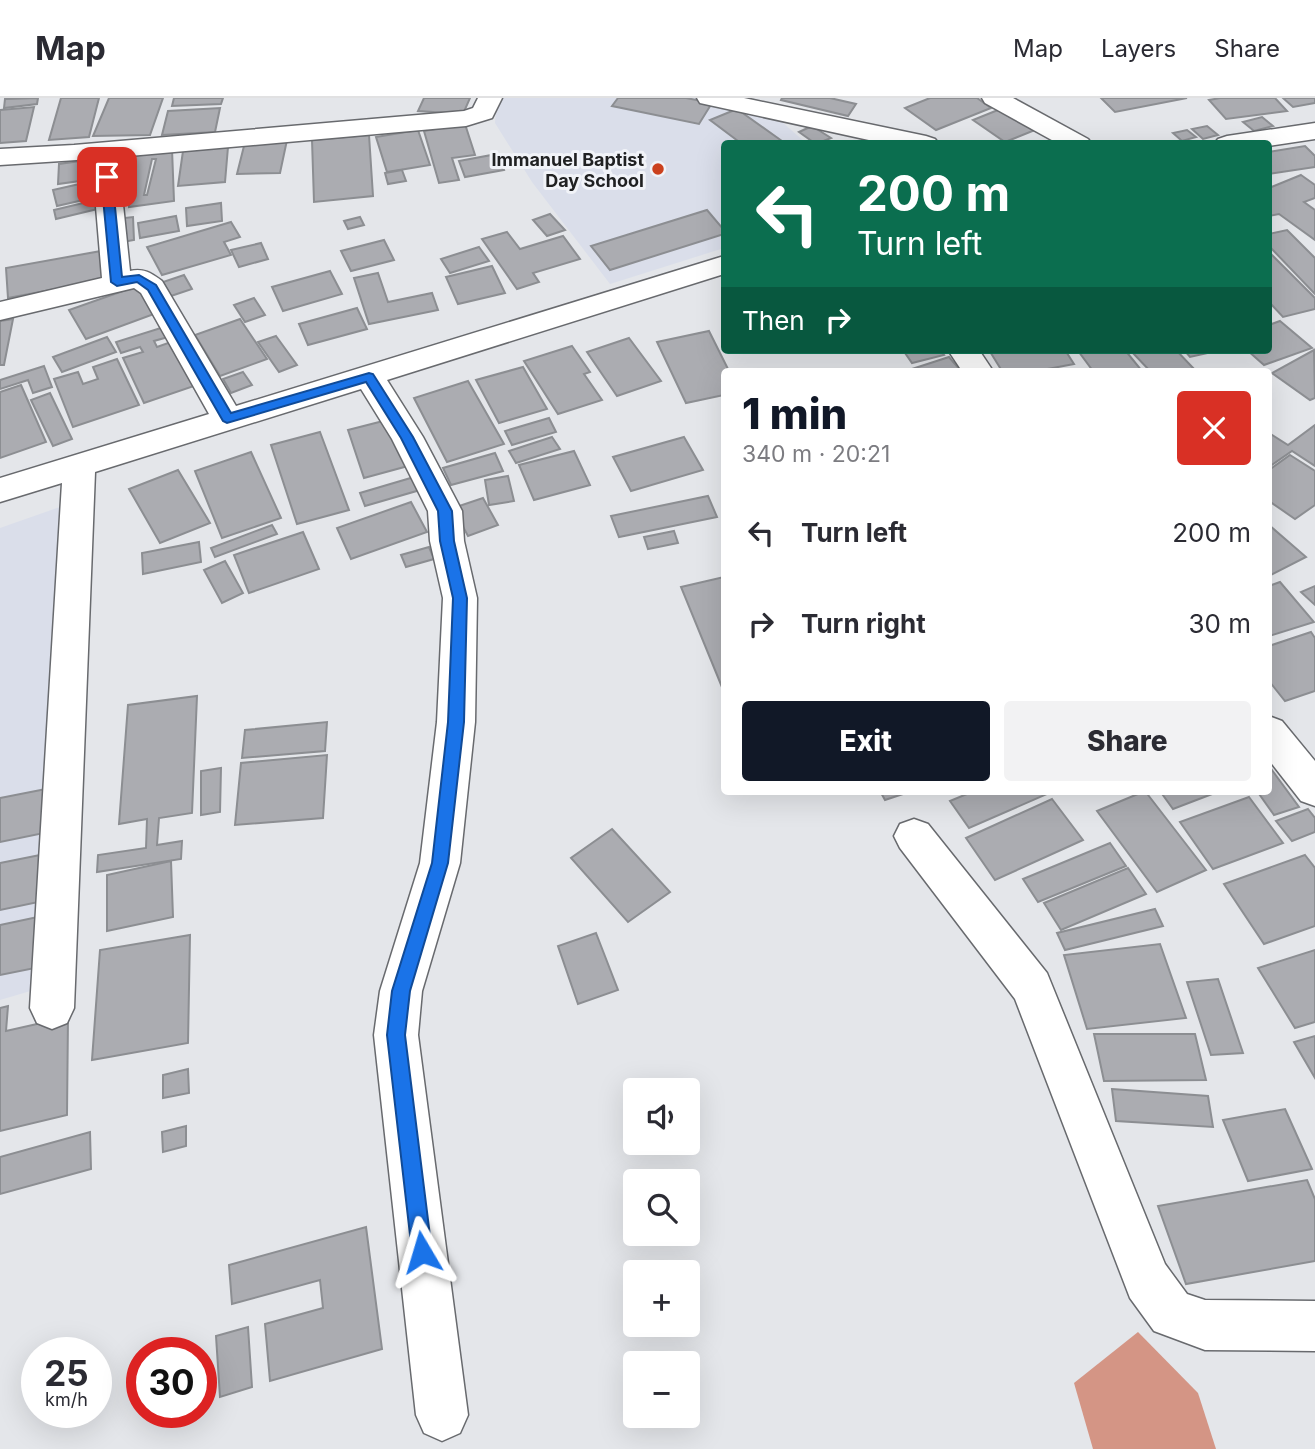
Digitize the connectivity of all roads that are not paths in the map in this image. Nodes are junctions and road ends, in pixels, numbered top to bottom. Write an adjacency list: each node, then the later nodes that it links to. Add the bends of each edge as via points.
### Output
1 (490, 98): 8 (street, via 483,113 466,118)
2 (709, 98): 5 (street)
3 (994, 98): 6 (street)
4 (1315, 131): 7 (street)
5 (907, 140)
6 (1072, 140)
7 (1254, 140)
8 (104, 150): 9 (street); 11 (street)
9 (0, 157)
10 (721, 266): 13 (street)
11 (117, 282): 12 (street); 14 (street, via 139,278 152,287)
12 (0, 311)
13 (369, 377): 14 (street); 22 (street, via 445,511 460,598 456,722 440,863 401,991 396,1035)
14 (227, 418): 15 (street)
15 (79, 466): 16 (street); 20 (street)
16 (0, 490)
17 (1272, 736): 18 (street)
18 (1315, 789)
19 (914, 836): 21 (street, via 1032,987 1147,1282 1171,1314 1205,1325)
20 (52, 1008)
21 (1315, 1326)
22 (442, 1415)

